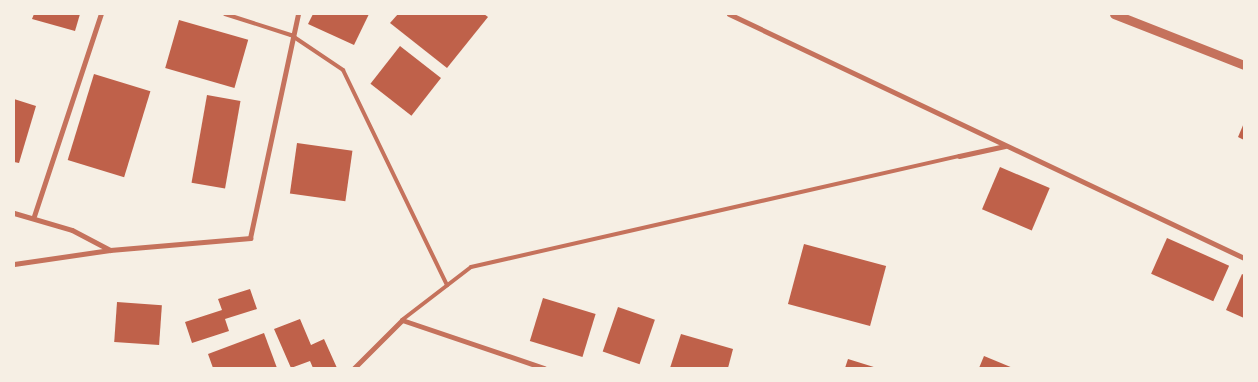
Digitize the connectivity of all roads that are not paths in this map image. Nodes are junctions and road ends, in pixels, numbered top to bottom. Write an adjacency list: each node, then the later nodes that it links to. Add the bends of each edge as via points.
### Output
1 (101, 14): 11 (street)
2 (225, 14): 6 (lane)
3 (298, 14): 6 (street)
4 (730, 14): 8 (street)
5 (1114, 14): 7 (street)
6 (291, 35): 12 (street, via 250,238); 15 (lane, via 343,70)
7 (1244, 65)
8 (1006, 146): 9 (street); 13 (street)
9 (959, 156): 15 (lane, via 471,268)
10 (14, 213): 11 (street)
11 (34, 216): 12 (street)
12 (110, 250): 14 (street)
13 (1244, 258)
14 (14, 264)
15 (447, 285): 16 (lane)
16 (402, 320): 17 (street); 18 (street)
17 (354, 368)
18 (544, 368)

